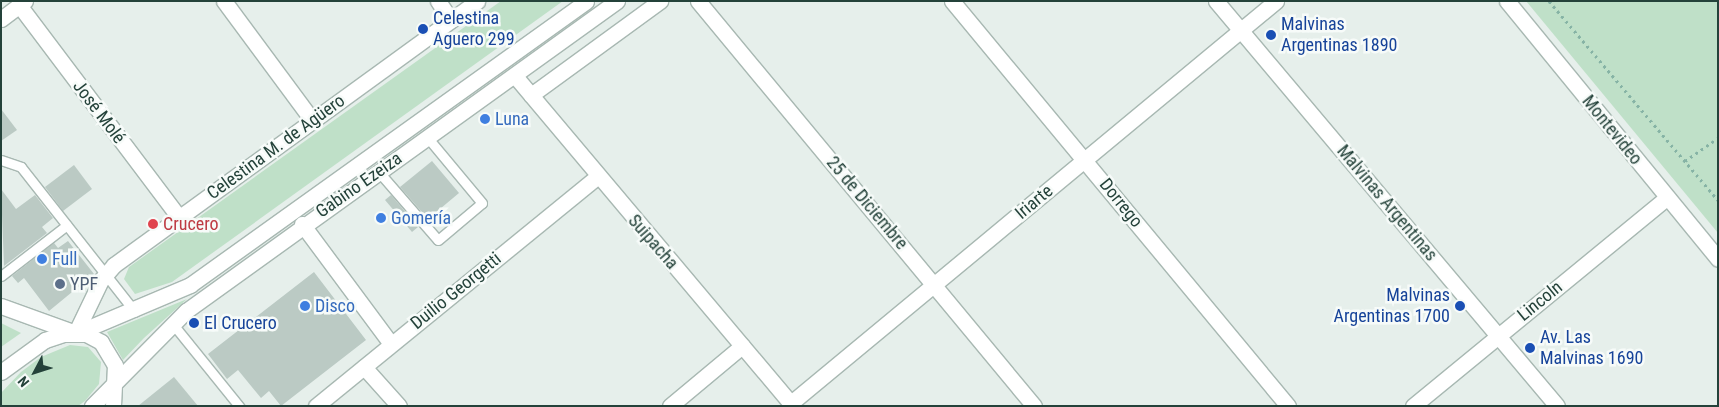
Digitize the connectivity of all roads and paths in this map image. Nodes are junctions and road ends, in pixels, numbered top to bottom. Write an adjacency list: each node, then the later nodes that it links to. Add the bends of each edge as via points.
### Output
1 (224, 1): 19 (street)
2 (438, 1): 15 (street)
3 (477, 1): 15 (street, Celestina M. de Agüero)
4 (586, 1): 37 (street, Gabino Ezeiza, via 190,285)
5 (617, 1): 17 (street, Gabino Ezeiza)
6 (660, 1): 18 (street)
7 (698, 1): 35 (street, 25 de Diciembre)
8 (952, 1): 22 (street, Dorrego)
9 (1216, 1): 16 (street, Malvinas Argentinas)
10 (1276, 1): 16 (street, Iriarte)
11 (1507, 1): 27 (street, Montevideo)
12 (1549, 1): 24 (path)
13 (22, 3): 14 (street); 29 (street, José Molé)
14 (1, 19)
15 (451, 20): 19 (street, Celestina M. de Agüero)
16 (1241, 31): 22 (street, Iriarte); 40 (street, Malvinas Argentinas)
17 (515, 76): 18 (street, Suipacha); 20 (street, Gabino Ezeiza)
18 (531, 95): 26 (street, Suipacha)
19 (312, 120): 29 (street, Celestina M. de Agüero)
20 (427, 137): 25 (street, Gabino Ezeiza); 25 (lane, via 482,203 438,240)
21 (1718, 138): 24 (path)
22 (1086, 159): 35 (street, Iriarte); 54 (street, Dorrego)
23 (1, 160): 31 (lane, via 21,167)
24 (1686, 161): 28 (path)
25 (378, 171): 30 (street, Gabino Ezeiza)
26 (597, 177): 41 (street, Duilio Georgetti); 42 (street, Suipacha)
27 (1667, 196): 32 (street, Montevideo); 40 (street, Lincoln)
28 (1718, 200)
29 (180, 219): 33 (street, Celestina M. de Agüero)
30 (302, 224): 38 (street, Gabino Ezeiza); 41 (street)
31 (66, 225): 33 (lane); 34 (lane)
32 (1718, 259)
33 (104, 275): 37 (lane); 39 (street, Celestina M. de Agüero)
34 (1, 276)
35 (934, 284): 46 (street, Iriarte); 53 (street, 25 de Diciembre)
36 (1, 306): 39 (street)
37 (135, 312): 39 (street, Gabino Ezeiza)
38 (172, 324): 45 (street, Gabino Ezeiza); 49 (lane)
39 (76, 332): 44 (street, Gabino Ezeiza, via 45,340); 45 (street, via 97,338 109,353 115,365)
40 (1499, 335): 55 (street, Lincoln); 56 (street, Malvinas Argentinas)
41 (391, 344): 43 (street, Duilio Georgetti)
42 (742, 346): 46 (street, Suipacha); 52 (street)
43 (364, 367): 50 (street, Duilio Georgetti); 51 (street)
44 (1, 372)
45 (114, 384): 47 (street, Gabino Ezeiza); 48 (street)
46 (792, 404)
47 (92, 406)
48 (113, 406)
49 (239, 406)
50 (316, 406)
51 (399, 406)
52 (670, 406)
53 (1034, 406)
54 (1288, 406)
55 (1414, 406)
56 (1556, 406)

